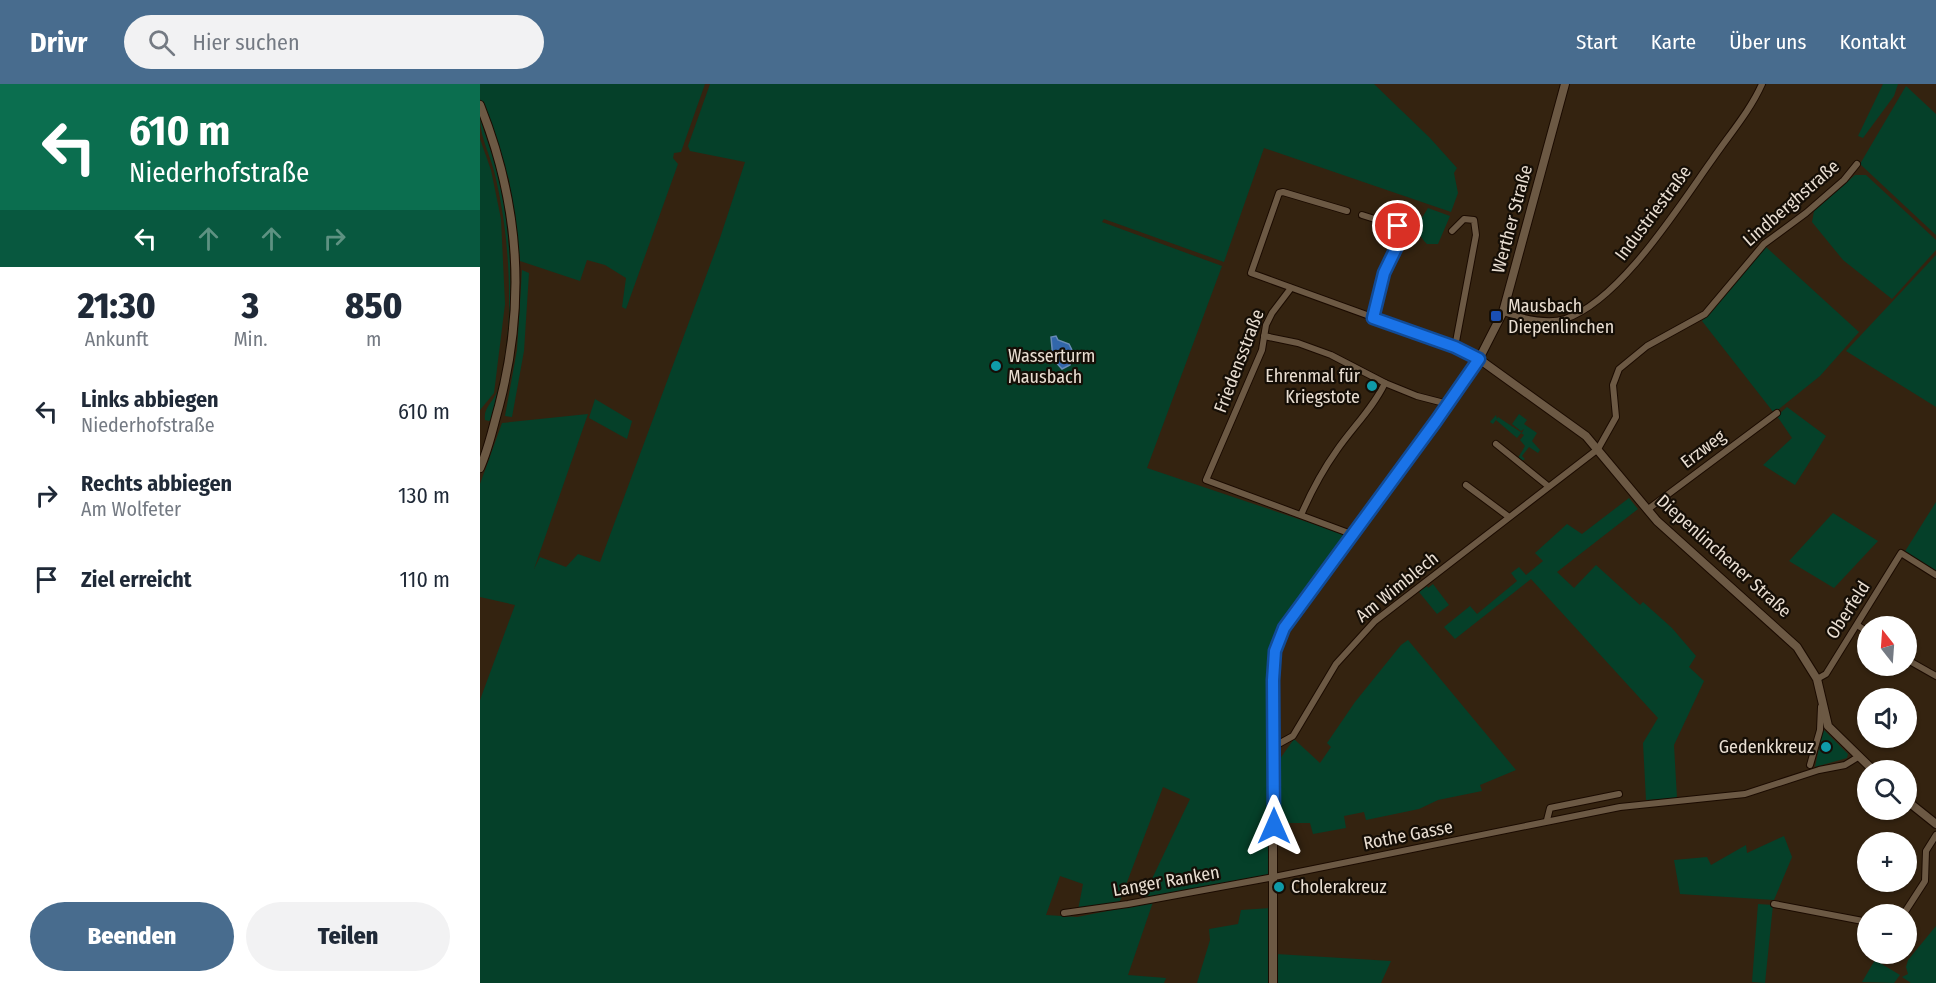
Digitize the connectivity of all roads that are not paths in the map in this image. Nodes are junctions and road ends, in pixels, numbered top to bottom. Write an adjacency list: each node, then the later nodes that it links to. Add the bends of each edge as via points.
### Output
1 (1565, 84): 9 (street, Werther Straße)
2 (1762, 84): 9 (street, Industriestraße, via 1657,237 1616,283 1581,312 1562,320 1521,318)
3 (480, 105): 19 (street, via 504,180 514,238 517,299 508,370)
4 (1857, 164): 18 (street, Lindberghstraße, via 1806,213 1764,244 1705,314 1647,346 1619,369 1613,385 1614,422)
5 (1347, 211): 8 (street, via 1279,193 1251,273)
6 (1362, 215): 10 (street, via 1398,226 1402,236 1384,273)
7 (1452, 231): 12 (street, via 1464,219 1474,220 1476,235)
8 (1291, 288): 10 (street); 11 (street, Friedensstraße, via 1272,313)
9 (1503, 312): 13 (street, Werther Straße)
10 (1373, 318): 12 (street)
11 (1264, 336): 14 (street, via 1331,355); 23 (street, Friedensstraße, via 1262,350 1206,480)
12 (1455, 347): 13 (street)
13 (1479, 359): 15 (street, Werther Straße); 18 (street, Diepenlinchener Straße, via 1574,427)
14 (1385, 383): 15 (street); 23 (street, via 1376,402 1337,449)
15 (1449, 404): 25 (street, Werther Straße)
16 (1777, 413): 22 (street, Erzweg)
17 (1496, 444): 21 (street)
18 (1598, 449): 21 (street, Am Wimblech); 22 (street, Diepenlinchener Straße)
19 (480, 468)
20 (1466, 485): 24 (street)
21 (1548, 486): 24 (street, Am Wimblech)
22 (1647, 510): 31 (street, Diepenlinchener Straße, via 1786,635)
23 (1301, 515): 25 (street)
24 (1509, 517): 33 (street, Am Wimblech, via 1366,629 1336,664 1293,736)
25 (1354, 535): 33 (street, Werther Straße, via 1278,640 1273,664)
26 (1936, 574): 27 (street, Oberfeld, via 1901,554)
27 (1863, 616)
28 (1857, 625): 31 (street, Oberfeld, via 1826,675)
29 (1917, 665): 30 (street)
30 (1936, 676)
31 (1817, 679): 32 (street, Diepenlinchener Straße)
32 (1821, 697): 34 (street, Diepenlinchener Straße, via 1828,726); 36 (street, via 1820,730)
33 (1273, 747): 42 (street, Werther Straße)
34 (1858, 757): 35 (street, Diepenlinchener Straße); 36 (street, via 1845,765)
35 (1861, 760)
36 (1811, 769): 39 (street, Rothe Gasse, via 1801,777 1745,794 1620,807)
37 (1619, 794): 39 (street, Rothe Gasse, via 1550,808)
38 (1917, 809): 40 (street)
39 (1547, 820): 42 (street, Rothe Gasse)
40 (1936, 824)
41 (1936, 835): 44 (street, via 1926,851 1925,881)
42 (1274, 877): 45 (street, Langer Ranken); 47 (street, Werther Straße)
43 (1774, 903): 46 (street)
44 (1910, 904)
45 (1064, 913)
46 (1857, 920)
47 (1273, 983)

